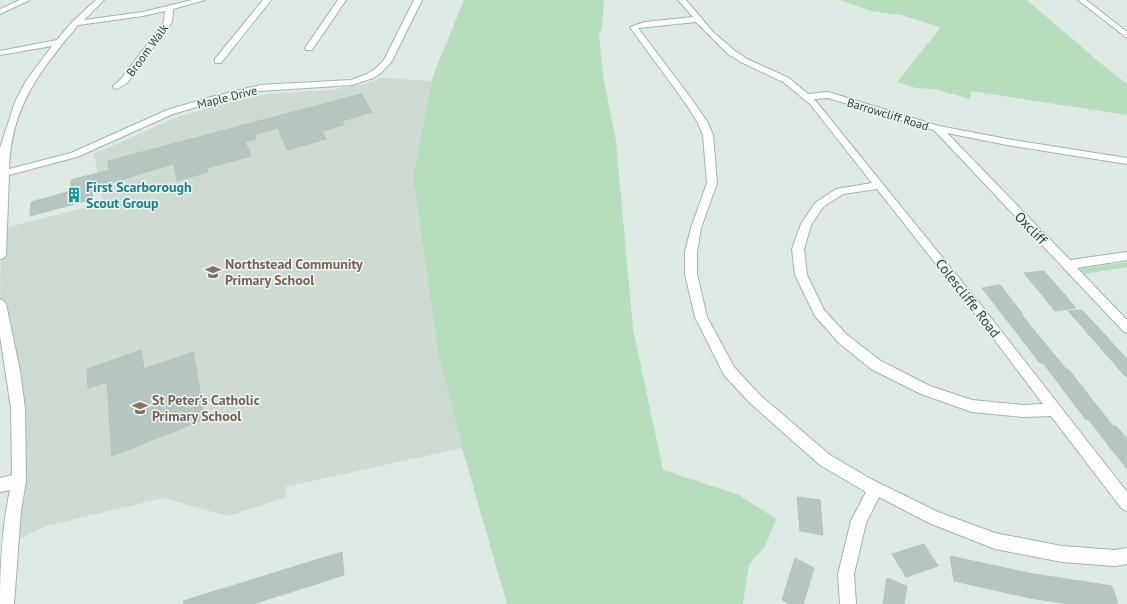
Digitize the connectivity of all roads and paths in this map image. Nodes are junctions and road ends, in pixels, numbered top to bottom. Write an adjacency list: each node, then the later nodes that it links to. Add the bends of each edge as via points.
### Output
1 (26, 0): 10 (street)
2 (100, 0): 12 (street)
3 (201, 0): 9 (street)
4 (267, 0): 17 (street)
5 (342, 0): 15 (street)
6 (418, 0): 22 (street, Maple Drive, via 388,61 378,72 370,76 352,82 260,88 214,99 170,112 74,155)
7 (682, 0): 11 (street)
8 (1082, 0): 13 (street)
9 (169, 9): 12 (street); 18 (street, Broom Walk, via 168,22 124,81)
10 (0, 12)
11 (699, 19): 19 (street, via 732,52 786,80); 32 (street, via 634,26 690,103 708,135 712,182 696,228 691,252 691,274 702,317 729,371 755,399 825,460)
12 (76, 23): 14 (street)
13 (1127, 36)
14 (60, 42): 16 (street); 22 (street, via 30,80 19,102 5,148)
15 (309, 48)
16 (0, 53)
17 (218, 61)
18 (116, 86)
19 (805, 96): 20 (street, Barrowcliff Road, via 828,95); 23 (street, Colescliffe Road, via 813,102)
20 (936, 128): 21 (street, Barrowcliff Road); 26 (street, Oxcliff)
21 (1127, 161)
22 (4, 173): 24 (street)
23 (878, 186): 29 (street, Colescliffe Road, via 976,307); 29 (street, via 840,191 818,205 806,224 798,249 801,275 819,313 844,339 876,365 926,390 972,406 1023,411)
24 (0, 255)
25 (1127, 256): 26 (street)
26 (1067, 265): 28 (street, Oxcliff)
27 (0, 304): 30 (street, via 18,408)
28 (1127, 328)
29 (1054, 410): 33 (street, Colescliffe Road)
30 (19, 481): 31 (street); 35 (street, via 13,510)
31 (0, 485)
32 (876, 488): 34 (street, via 934,518 995,541 1062,554 1115,558); 36 (street, via 859,521 846,574)
33 (1127, 504)
34 (1127, 556)
35 (6, 604)
36 (848, 604)

